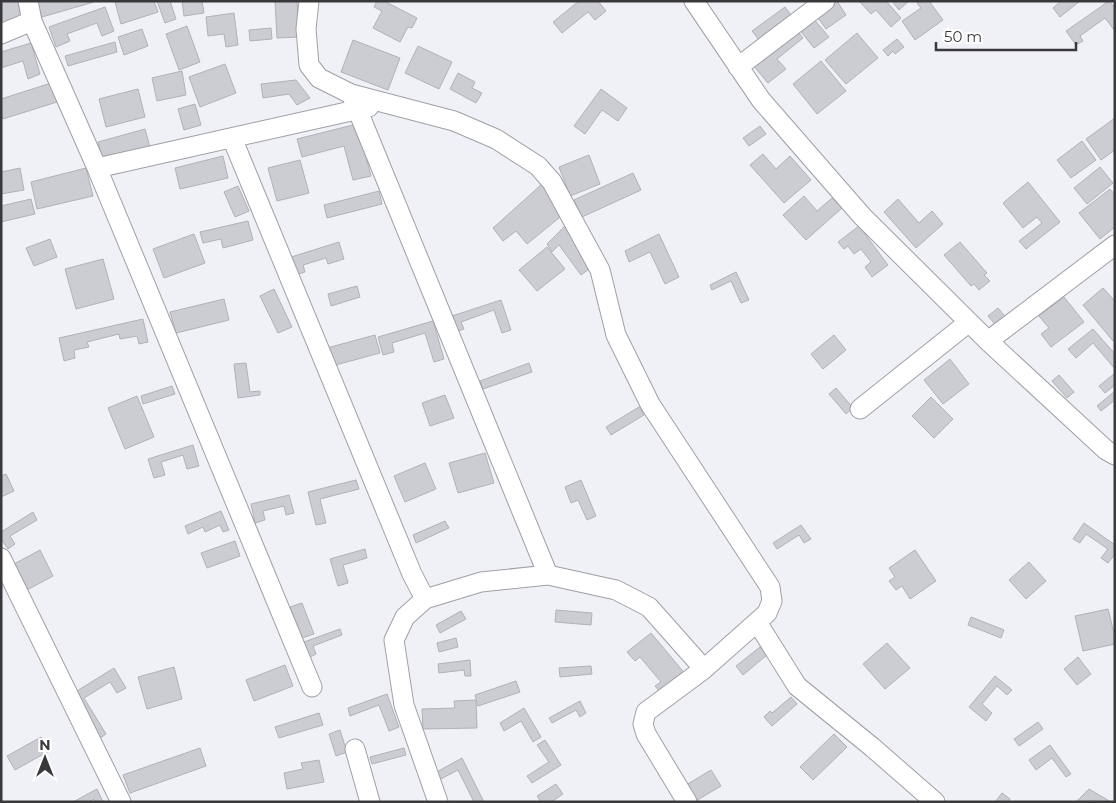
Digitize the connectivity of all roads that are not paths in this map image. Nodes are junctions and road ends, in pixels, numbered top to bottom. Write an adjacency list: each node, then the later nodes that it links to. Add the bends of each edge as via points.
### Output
1 (28, 1): 5 (street)
2 (309, 1): 8 (street, via 306,29 309,65 319,78)
3 (694, 1): 7 (street)
4 (825, 1): 7 (street)
5 (32, 21): 6 (street); 10 (street)
6 (1, 34)
7 (738, 67): 12 (street, via 761,100 862,216)
8 (354, 102): 9 (street); 17 (street); 19 (street, via 384,102 454,121 496,139 538,166 552,182 600,270 616,335 650,404 770,587 772,601 767,613)
9 (232, 138): 10 (street); 18 (street)
10 (97, 168): 21 (street)
11 (1115, 245): 13 (street)
12 (969, 322): 13 (street); 14 (street)
13 (988, 341): 15 (street)
14 (860, 409)
15 (1112, 449)
16 (1, 558): 23 (street)
17 (548, 575): 18 (street, via 481,582); 20 (street, via 616,590 648,607)
18 (425, 599): 25 (street, via 405,617 394,640 404,705)
19 (757, 622): 20 (street); 27 (street, via 797,686)
20 (704, 669): 26 (street, via 646,712 643,724)
21 (312, 687)
22 (355, 749): 24 (street)
23 (121, 802)
24 (370, 802)
25 (438, 802)
26 (687, 802)
27 (935, 802)

